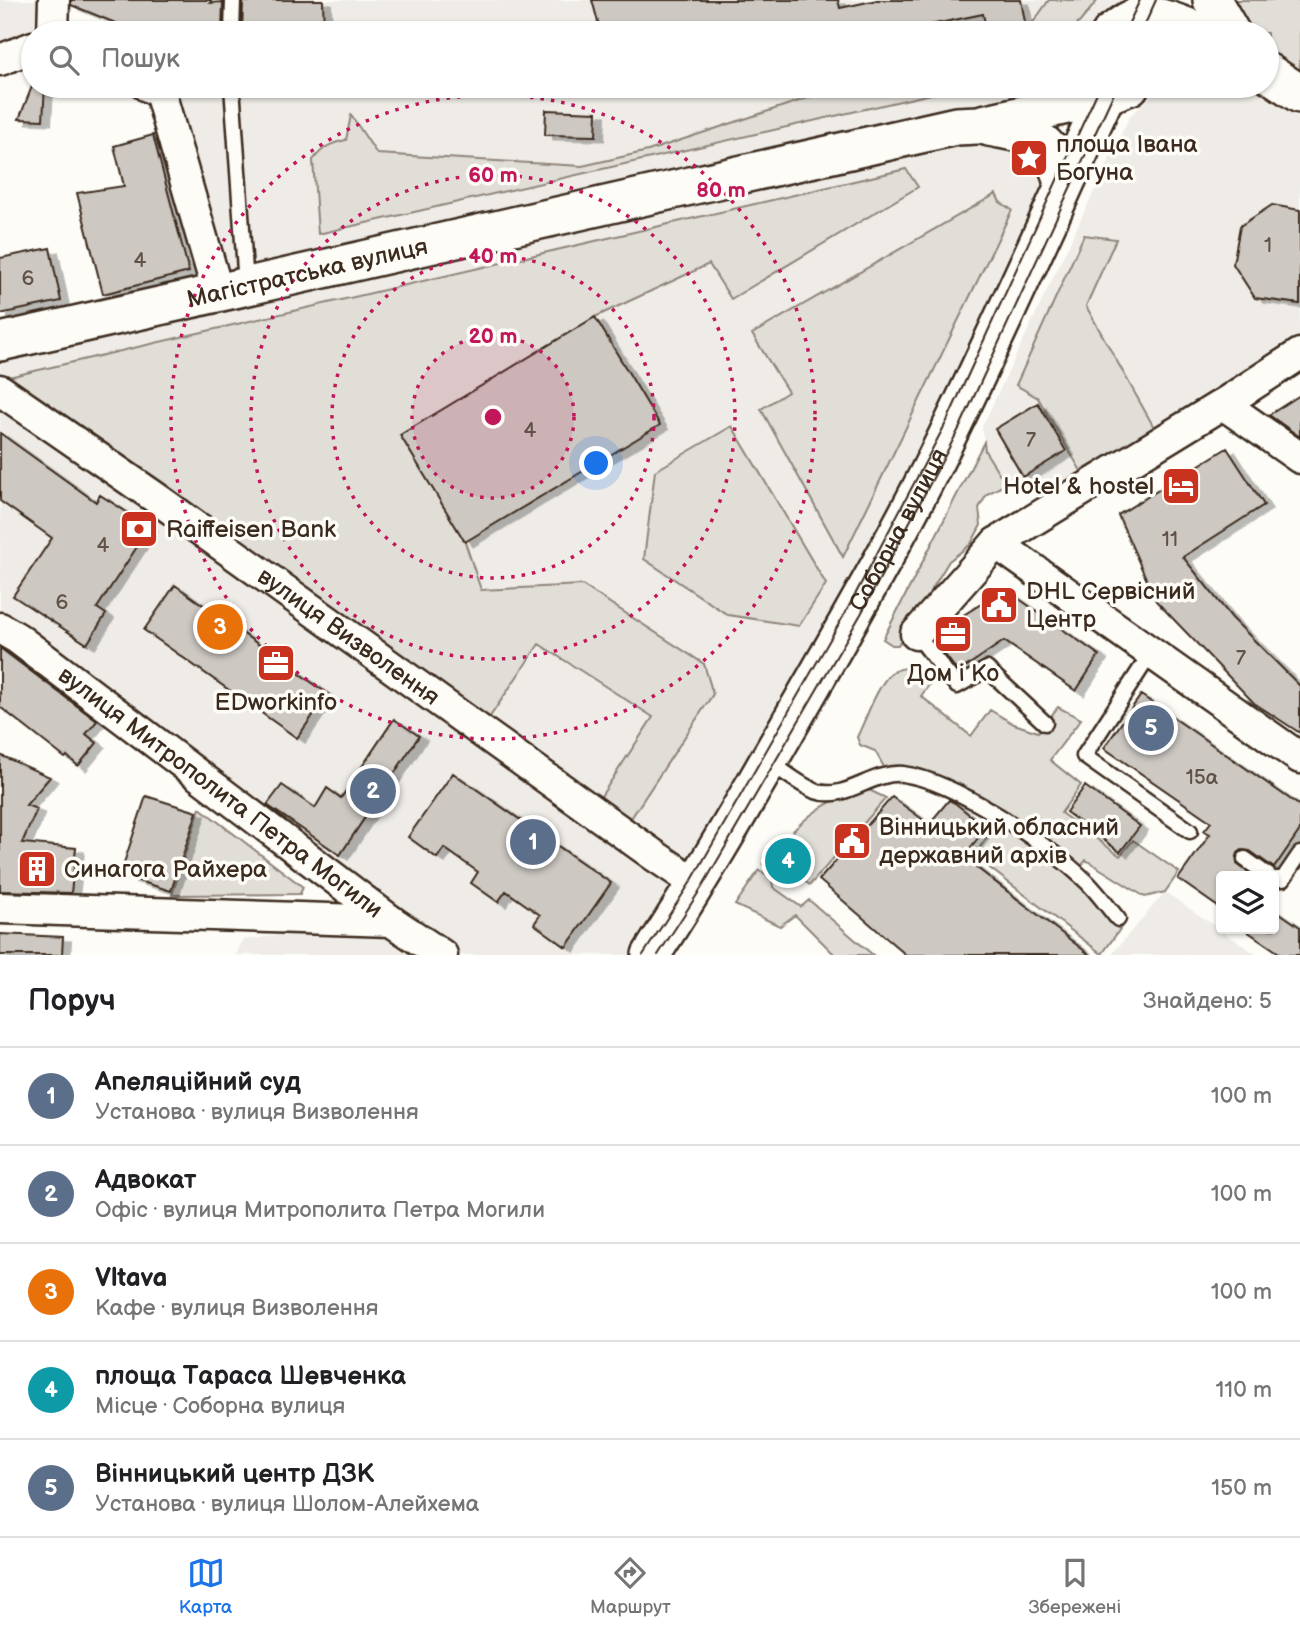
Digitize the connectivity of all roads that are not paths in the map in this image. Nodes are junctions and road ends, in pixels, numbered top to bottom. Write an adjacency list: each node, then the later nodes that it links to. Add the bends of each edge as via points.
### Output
1 (54, 0): 4 (street)
2 (233, 0): 5 (lane)
3 (1212, 0): 6 (street)
4 (53, 21)
5 (232, 21)
6 (1224, 21)
7 (21, 52): 8 (street)
8 (0, 60)
9 (1279, 80): 10 (street)
10 (1300, 94)
11 (162, 98): 18 (street)
12 (232, 98): 18 (lane)
13 (1013, 98): 16 (street)
14 (1079, 98): 16 (street, Магістратська вулиця)
15 (1110, 98): 17 (street, Соборна вулиця)
16 (967, 126): 17 (street, via 1036,137 1054,157); 18 (street, Магістратська вулиця)
17 (1063, 185): 30 (street, Соборна вулиця, via 954,423)
18 (232, 290): 19 (street, Магістратська вулиця)
19 (0, 342)
20 (1300, 354): 22 (street)
21 (0, 390): 36 (street, вулиця Визволення)
22 (1223, 404): 23 (street); 24 (street)
23 (1300, 458)
24 (996, 543): 26 (street); 27 (street)
25 (0, 628): 39 (street, вулиця Митрополита Петра Могили)
26 (916, 634): 28 (lane, via 957,686 987,668)
27 (1151, 653): 29 (street); 31 (lane, via 1084,756)
28 (1045, 723)
29 (1300, 758)
30 (768, 761): 36 (street, Соборна вулиця); 38 (lane, via 817,792 833,794 878,776 900,774 939,785 1014,825 1087,881)
31 (1190, 831)
32 (1300, 854): 35 (lane)
33 (1245, 859): 34 (lane)
34 (1262, 871)
35 (1279, 879)
36 (697, 884): 41 (street, Соборна вулиця)
37 (0, 908): 39 (street)
38 (1118, 919)
39 (391, 921): 40 (street, вулиця Митрополита Петра Могили)
40 (442, 955)
41 (651, 955)

